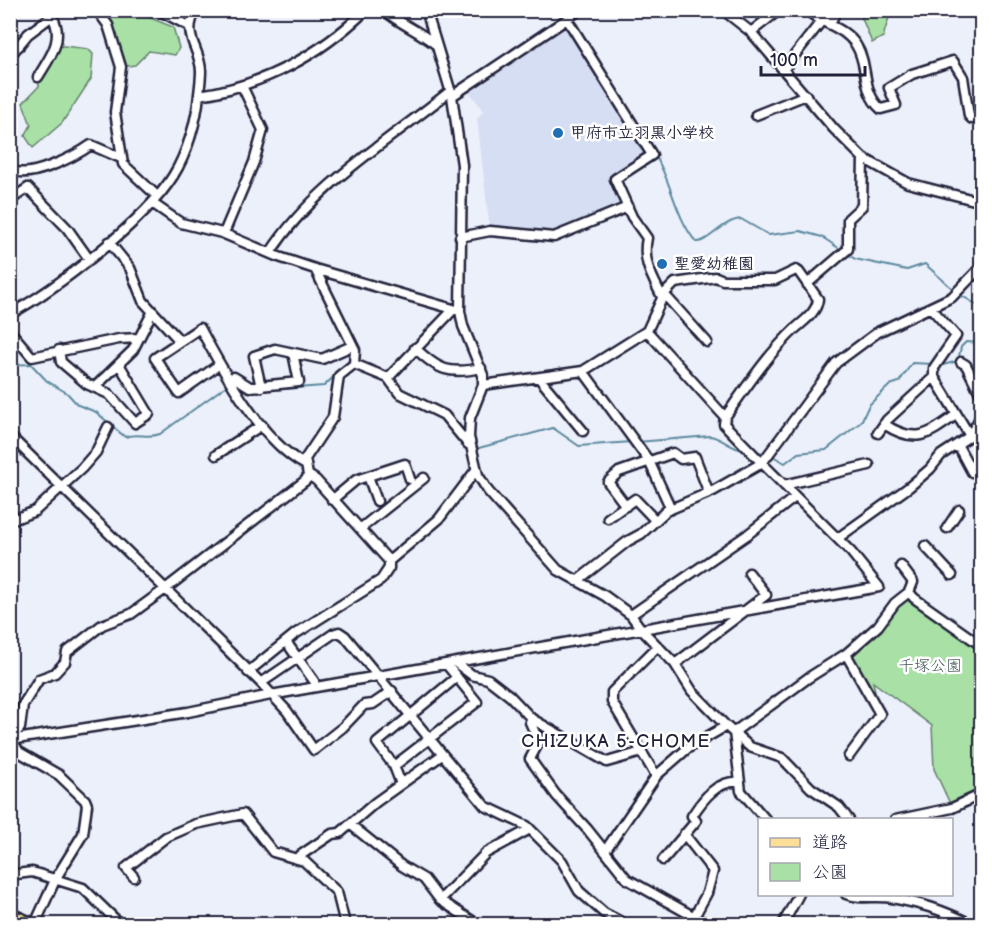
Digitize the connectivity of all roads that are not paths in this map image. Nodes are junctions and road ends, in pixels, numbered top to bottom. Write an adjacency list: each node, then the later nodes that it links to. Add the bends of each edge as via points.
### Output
1 (97, 10): 29 (street, via 108,25 121,67 115,112)
2 (158, 10): 15 (street)
3 (196, 10): 15 (street)
4 (366, 10): 23 (street, via 317,52)
5 (384, 10): 18 (street)
6 (426, 10): 18 (street)
7 (579, 10): 13 (street)
8 (723, 10): 16 (street)
9 (779, 10): 16 (street)
10 (808, 10): 14 (street)
11 (837, 10): 14 (street)
12 (50, 13): 19 (street); 22 (street, via 58,35)
13 (567, 19): 24 (street); 35 (street, via 652,155 615,179)
14 (826, 21): 21 (street); 27 (street, via 856,44 869,91 881,109 896,105 889,88 912,74 953,61 963,77 969,116 972,119)
15 (189, 26): 25 (street, via 201,70)
16 (751, 32): 21 (street)
17 (10, 39): 19 (street)
18 (436, 44): 24 (street)
19 (19, 46): 20 (street)
20 (10, 56)
21 (783, 69): 26 (street)
22 (38, 77)
23 (243, 87): 25 (street); 36 (street, via 263,130)
24 (451, 94): 37 (street, via 462,165); 39 (street, via 333,181)
25 (199, 95): 32 (street, via 197,113 179,165)
26 (806, 95): 28 (street); 30 (street)
27 (981, 114)
28 (756, 115)
29 (121, 158): 31 (street, via 91,145 43,170 21,173); 32 (street)
30 (863, 158): 34 (street, via 909,183); 43 (street, via 862,206 848,219 845,252)
31 (10, 168)
32 (155, 199): 36 (street, via 180,223); 38 (street)
33 (10, 200): 40 (street, via 28,188 67,228)
34 (981, 202)
35 (628, 207): 37 (street, via 554,237 490,231); 44 (street, via 647,238 645,262)
36 (224, 233): 39 (street)
37 (460, 237): 46 (street)
38 (109, 242): 40 (street); 47 (street, via 130,268 143,301)
39 (270, 254): 42 (street)
40 (89, 259): 48 (street)
41 (981, 266): 45 (street, via 957,292)
42 (315, 269): 46 (street); 54 (street)
43 (807, 284): 44 (street, via 796,270 775,280 692,279 675,283); 74 (street, via 818,299 814,310 782,341)
44 (663, 296): 50 (street); 53 (street)
45 (931, 308): 63 (street, via 956,336); 86 (street, via 878,332 836,363)
46 (456, 311): 55 (street); 62 (street)
47 (153, 313): 51 (street); 52 (street)
48 (10, 314)
49 (10, 331): 56 (street, via 32,357)
50 (647, 331): 64 (street); 74 (street)
51 (139, 338): 56 (street); 59 (street)
52 (180, 341): 60 (street, via 200,328); 60 (street, via 155,358 179,393)
53 (707, 342)
54 (352, 346): 57 (street, via 321,359); 61 (street)
55 (415, 348): 62 (street, via 435,368 463,372); 66 (street)
56 (59, 350): 69 (street, via 61,362 87,384)
57 (293, 353): 70 (street, via 299,382); 70 (street, via 275,349 254,356)
58 (960, 362): 71 (street, via 966,365)
59 (119, 364): 69 (street); 69 (street, via 149,414 135,423 110,394)
60 (219, 364): 65 (street)
61 (354, 364): 66 (street); 87 (street, via 339,376 333,417)
62 (481, 368): 68 (street)
63 (936, 369): 73 (street); 75 (street)
64 (583, 372): 67 (street); 85 (street)
65 (228, 378): 70 (street); 76 (street)
66 (388, 378): 83 (street, via 399,393 444,415)
67 (539, 378): 68 (street); 78 (street)
68 (483, 385): 83 (street, via 470,418)
69 (96, 386)
70 (261, 387)
71 (981, 397)
72 (981, 414): 81 (street)
73 (956, 415): 75 (street, via 928,434 920,435 904,434); 81 (street)
74 (725, 417): 86 (street, via 724,424)
75 (884, 424): 79 (street)
76 (262, 425): 84 (street); 87 (street)
77 (108, 427): 96 (street, via 96,452)
78 (583, 431)
79 (878, 433)
80 (10, 436): 96 (street)
81 (970, 436): 82 (street)
82 (958, 446): 90 (street); 109 (street, via 941,455 909,487)
83 (471, 447): 89 (street)
84 (216, 455)
85 (649, 461): 97 (street, via 673,453 681,459 695,457); 101 (street, via 619,472 608,482); 102 (street)
86 (762, 463): 95 (street); 97 (street)
87 (304, 464): 91 (street)
88 (869, 465): 95 (street)
89 (476, 470): 111 (street, via 439,519); 115 (street, via 488,491 552,566)
90 (972, 472)
91 (308, 475): 99 (street); 116 (street, via 296,489)
92 (368, 476): 94 (street, via 405,464); 99 (street, via 356,480); 100 (street)
93 (424, 478): 107 (street)
94 (410, 479)
95 (784, 485): 98 (street)
96 (61, 486): 106 (street, via 35,511); 116 (street)
97 (709, 493): 102 (street)
98 (795, 497): 109 (street); 119 (street)
99 (332, 500): 107 (street)
100 (377, 501)
101 (626, 506): 104 (street); 105 (street, via 635,499)
102 (671, 509): 105 (street)
103 (959, 510): 108 (street)
104 (608, 518)
105 (655, 520): 115 (street)
106 (10, 521)
107 (360, 528): 111 (street)
108 (947, 528)
109 (838, 538): 118 (street, via 879,587)
110 (925, 546): 114 (street)
111 (389, 561): 121 (street, via 381,580 295,634)
112 (901, 566): 117 (street, via 913,582)
113 (749, 573): 118 (street, via 766,595)
114 (952, 575)
115 (577, 581): 119 (street)
116 (164, 590): 128 (street); 139 (street, via 131,614 102,625 67,652 65,662 55,673 39,680 23,705 20,728)
117 (909, 591): 122 (street); 124 (street)
118 (746, 611): 120 (street); 127 (street)
119 (631, 615): 120 (street)
120 (641, 629): 123 (street); 126 (street)
121 (287, 643): 125 (street); 128 (street)
122 (981, 646)
123 (657, 647): 127 (street); 141 (street, via 612,692 612,702)
124 (846, 654): 138 (street); 143 (street, via 880,714)
125 (298, 658): 129 (street, via 339,632); 131 (street); 132 (street)
126 (452, 664): 129 (street); 130 (street); 136 (street, via 488,679)
127 (675, 664): 137 (street, via 692,692)
128 (248, 672): 132 (street)
129 (381, 676): 133 (street); 134 (street)
130 (457, 677): 135 (street); 140 (street, via 477,702)
131 (314, 681)
132 (261, 683): 134 (street)
133 (392, 691): 134 (street, via 373,704 364,705 314,750); 135 (street)
134 (271, 695): 139 (street)
135 (411, 715): 140 (street); 144 (street, via 377,743)
136 (532, 719): 141 (street, via 607,762); 155 (street, via 539,742 530,759)
137 (726, 726): 138 (street); 145 (street, via 688,748)
138 (734, 732): 146 (street); 150 (street, via 750,747 782,758)
139 (11, 739): 160 (street, via 19,752 59,775 87,805 83,834)
140 (430, 739): 142 (street); 144 (street)
141 (642, 752): 145 (street)
142 (442, 755): 147 (street); 153 (street, via 485,806)
143 (849, 756)
144 (394, 766): 147 (street)
145 (656, 776): 155 (street)
146 (740, 782): 149 (street, via 741,790); 154 (street, via 706,793 692,816 696,822)
147 (401, 784): 152 (street)
148 (981, 794): 151 (street, via 952,808)
149 (765, 818)
150 (848, 818)
151 (900, 818)
152 (351, 825): 156 (street); 163 (street, via 424,879)
153 (530, 829): 163 (street, via 486,853); 170 (street, via 562,861 579,891 604,913)
154 (684, 834): 157 (street); 165 (street, via 713,871)
155 (605, 851): 165 (street, via 633,883)
156 (298, 857): 159 (street, via 273,852 239,813 166,837 126,868); 168 (street, via 337,892)
157 (663, 860)
158 (17, 874): 160 (street, via 32,872)
159 (134, 876)
160 (56, 879): 166 (street); 167 (street, via 83,888)
161 (798, 896): 172 (street)
162 (850, 896): 173 (street, via 890,898 944,910)
163 (440, 900): 169 (street)
164 (10, 914): 166 (main road)
165 (694, 917): 171 (street)
166 (34, 924)
167 (120, 924)
168 (345, 924)
169 (477, 924)
170 (625, 924)
171 (706, 924)
172 (783, 924)
173 (971, 924)

